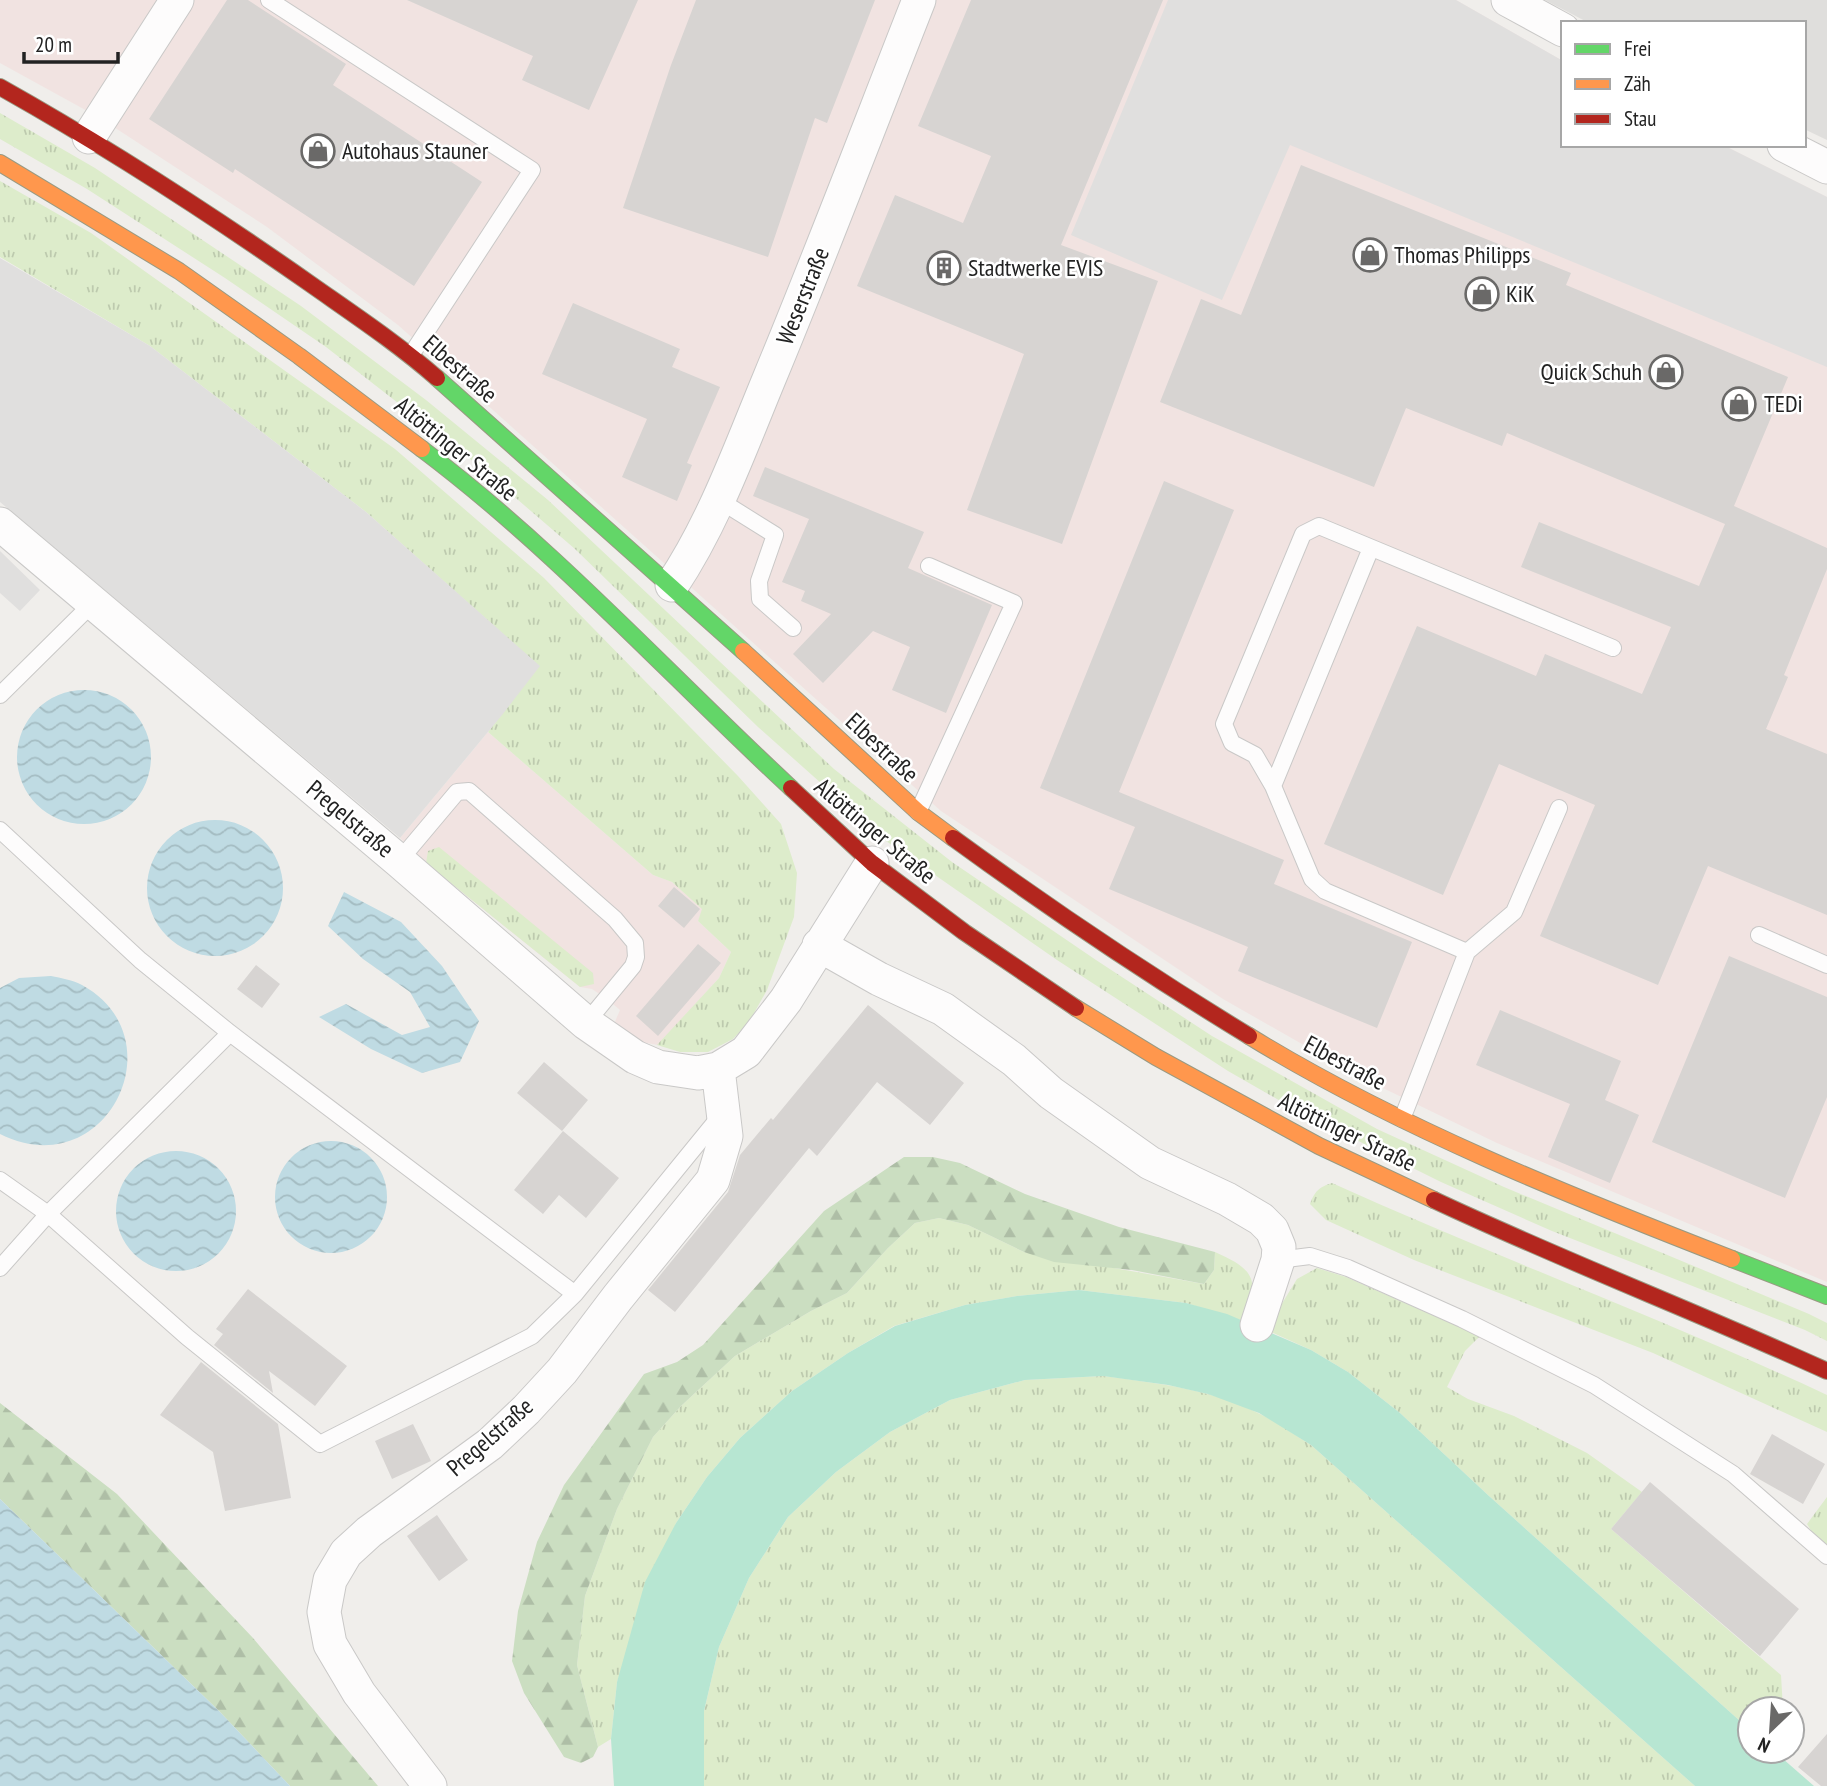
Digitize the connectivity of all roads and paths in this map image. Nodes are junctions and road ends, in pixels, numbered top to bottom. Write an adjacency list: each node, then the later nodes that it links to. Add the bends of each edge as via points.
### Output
1 (177, 0): 7 (street)
2 (269, 0): 11 (lane, via 532,170)
3 (919, 0): 12 (street, Weserstraße)
4 (1527, 4): 5 (street)
5 (1561, 29)
6 (0, 88): 7 (street, Elbestraße)
7 (89, 137): 11 (street, Elbestraße, via 255,245)
8 (1788, 147): 10 (street)
9 (0, 163): 26 (street, Altöttinger Straße, via 179,271 458,476 594,598)
10 (1827, 167)
11 (411, 355): 16 (street, Elbestraße)
12 (719, 500): 16 (street, Weserstraße); 18 (lane, via 775,535 759,581 761,599)
13 (0, 524): 17 (street, Pregelstraße)
14 (1371, 548): 19 (lane); 21 (lane); 21 (lane, via 1320,526 1303,534 1224,724 1233,743 1255,755)
15 (929, 566): 23 (lane, via 1014,603)
16 (672, 585): 23 (street, Elbestraße)
17 (93, 603): 20 (lane); 25 (street, Pregelstraße)
18 (793, 628)
19 (1613, 648)
20 (0, 695)
21 (1273, 786): 29 (lane, via 1312,879 1325,891)
22 (1559, 808): 29 (lane, via 1514,912)
23 (918, 812): 35 (street, Elbestraße, via 1159,981 1265,1046)
24 (0, 830): 32 (lane, via 139,960)
25 (399, 861): 31 (street, Pregelstraße); 31 (lane, via 457,792 469,791 615,919 635,943 633,966)
26 (872, 863): 28 (street, Pregelstraße); 43 (street, Altöttinger Straße, via 1056,996 1238,1104 1494,1227)
27 (1759, 935): 30 (lane)
28 (819, 945): 33 (street, Pregelstraße, via 786,1000 746,1052); 38 (street, via 943,1009 1150,1163 1261,1219 1272,1230 1279,1247)
29 (1467, 952): 35 (lane)
30 (1827, 965)
31 (586, 1023): 33 (street, Pregelstraße, via 657,1067 698,1073)
32 (230, 1033): 37 (lane); 40 (lane)
33 (718, 1069): 34 (street, Pregelstraße)
34 (723, 1112): 40 (lane); 45 (street, Pregelstraße, via 726,1136 713,1180 562,1371 490,1444 345,1553 330,1580 324,1612 330,1644 359,1693)
35 (1402, 1119): 41 (street, Elbestraße, via 1603,1209)
36 (0, 1180): 37 (lane)
37 (48, 1214): 39 (lane); 40 (lane, via 187,1337 320,1444 532,1336)
38 (1278, 1260): 42 (street); 44 (lane, via 1310,1256 1348,1269 1594,1385 1733,1474)
39 (0, 1268)
40 (575, 1294)
41 (1827, 1296)
42 (1257, 1325)
43 (1827, 1371)
44 (1827, 1556)
45 (430, 1786)

